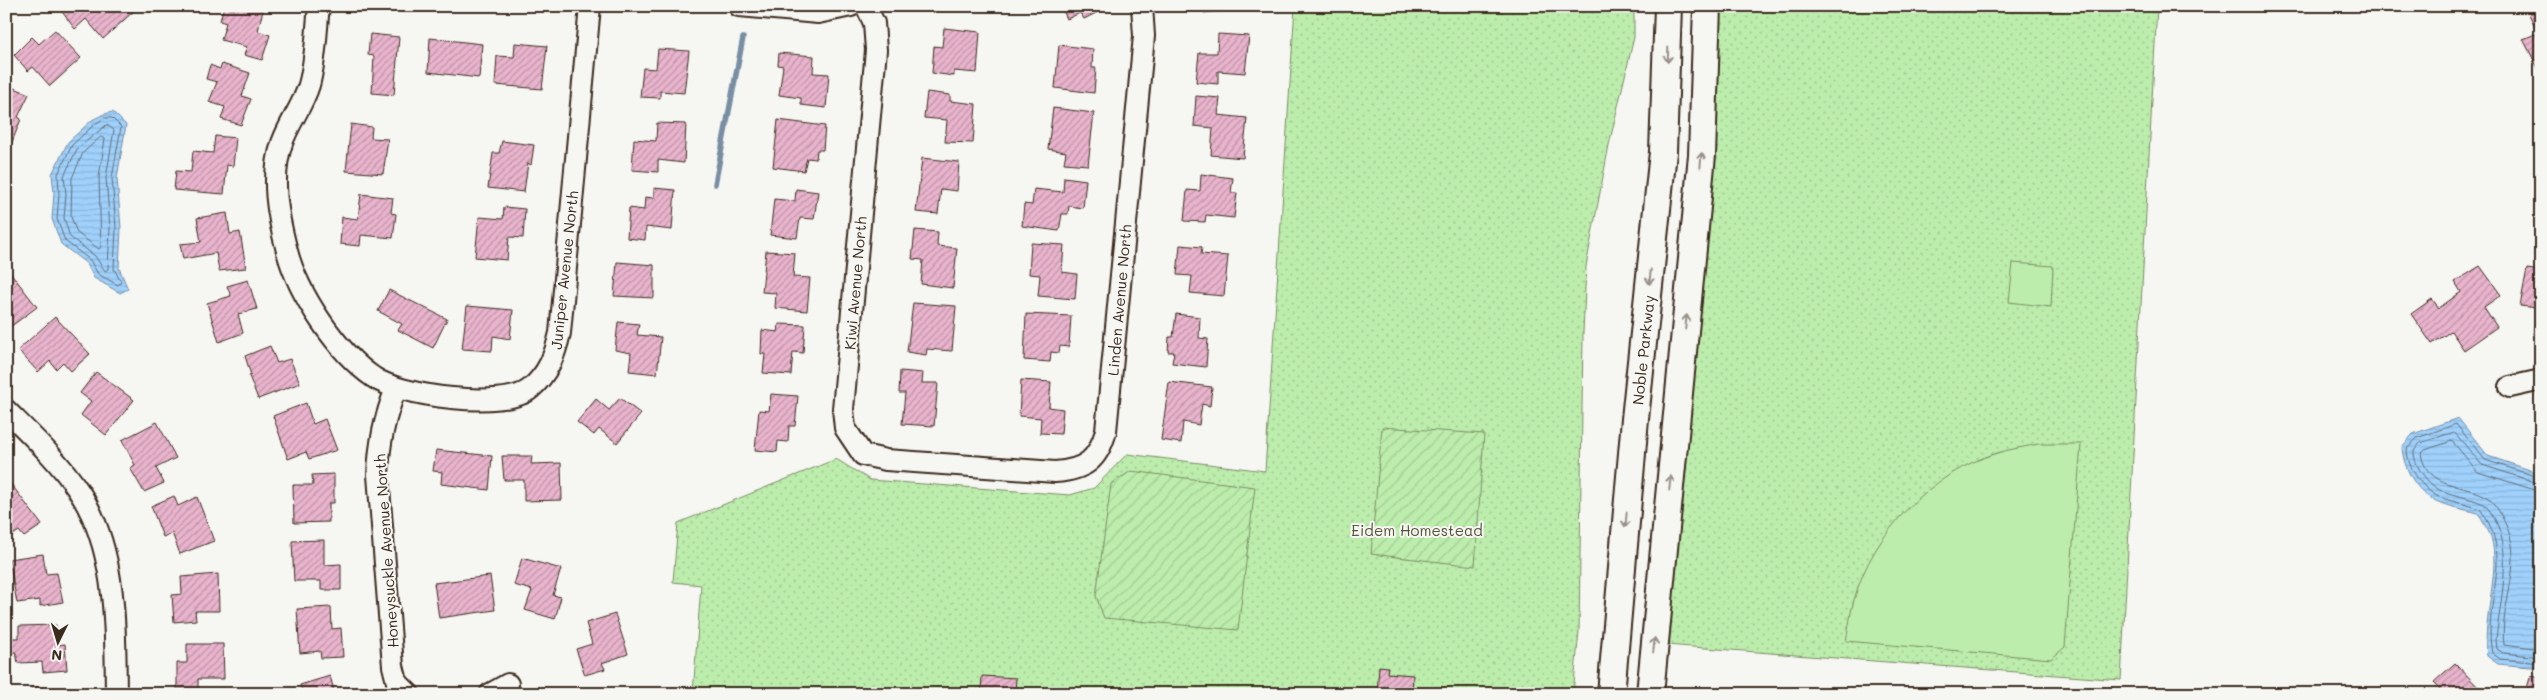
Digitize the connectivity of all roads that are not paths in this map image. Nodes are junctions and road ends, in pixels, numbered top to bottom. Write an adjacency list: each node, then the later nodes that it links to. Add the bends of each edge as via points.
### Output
1 (319, 6): 11 (street, via 308,86 282,144 276,173 276,202 287,252 318,317 356,364 375,379)
2 (590, 6): 11 (street, Juniper Avenue North, via 561,323 554,355 543,375 529,390 504,398 482,400)
3 (739, 6): 4 (street, via 818,13)
4 (850, 6)
5 (866, 6): 13 (street, Kiwi Avenue North, via 874,23 876,50 843,409 845,428 863,455)
6 (1142, 6): 13 (street, Linden Avenue North, via 1144,36 1106,431 1101,448 1090,461 1074,471)
7 (1668, 6): 18 (main road, Noble Parkway, one-way to 18, via 1663,152)
8 (1707, 6): 19 (main road, one-way to 8, via 1702,155)
9 (2541, 380): 10 (street)
10 (2510, 386)
11 (396, 389): 16 (street, Honeysuckle Avenue North, via 385,416 379,445 378,475 393,666 397,682)
12 (6, 410): 15 (street, via 56,461 79,490 96,522 111,593)
13 (964, 466)
14 (508, 684): 17 (street)
15 (116, 694)
16 (409, 694)
17 (490, 694)
18 (1611, 694)
19 (1650, 694)

